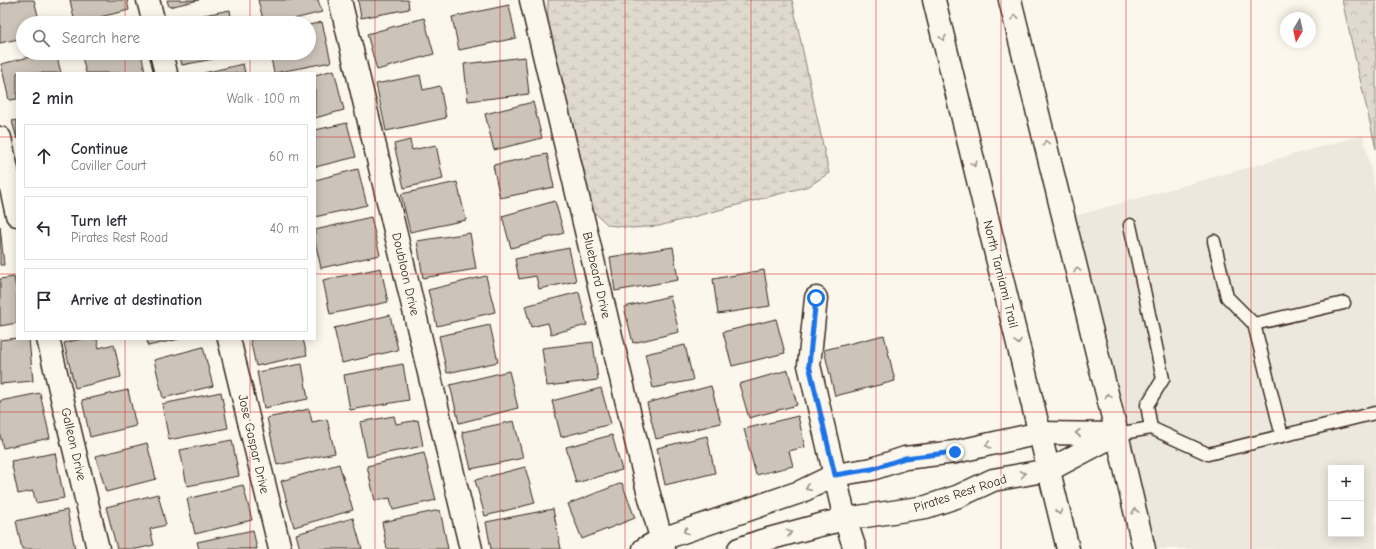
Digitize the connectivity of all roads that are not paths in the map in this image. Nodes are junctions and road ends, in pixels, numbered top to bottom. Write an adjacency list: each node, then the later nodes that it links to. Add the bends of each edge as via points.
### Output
1 (148, 0): 6 (street)
2 (340, 0): 30 (street, Doubloon Drive)
3 (531, 0): 27 (street, Bluebeard Drive, via 647,487)
4 (934, 0): 21 (street, North Tamiami Trail, one-way to 21)
5 (1010, 0): 22 (street, one-way to 5)
6 (152, 16)
7 (163, 60): 8 (street)
8 (166, 72)
9 (0, 138): 10 (street)
10 (5, 191): 11 (street)
11 (16, 213)
12 (1130, 225): 20 (lane, via 1163,380 1147,405)
13 (1214, 241): 16 (lane, via 1227,297)
14 (816, 298): 25 (street, via 809,365)
15 (1344, 303): 16 (lane)
16 (1254, 324): 23 (lane)
17 (48, 340): 28 (street, Galleon Drive)
18 (229, 340): 29 (street, Jose Gaspar Drive)
19 (1375, 413): 23 (lane)
20 (1151, 428): 22 (lane); 23 (lane, via 1208,454)
21 (1040, 433): 22 (street, one-way to 21); 24 (street, North Tamiami Trail); 25 (street, one-way to 25, via 955,452 905,458 872,469)
22 (1117, 434): 24 (street, Pirates Rest Road); 34 (street, one-way to 22)
23 (1282, 436)
24 (1049, 470): 26 (street, Pirates Rest Road, one-way to 24, via 926,507 959,496 993,480); 33 (street, North Tamiami Trail, one-way to 33)
25 (835, 475): 26 (street); 27 (street, one-way to 27, via 800,492)
26 (845, 519): 31 (street, Pirates Rest Road, one-way to 26); 32 (street)
27 (657, 546)
28 (98, 549)
29 (280, 549)
30 (471, 549)
31 (739, 549)
32 (855, 549)
33 (1068, 549)
34 (1144, 549)

